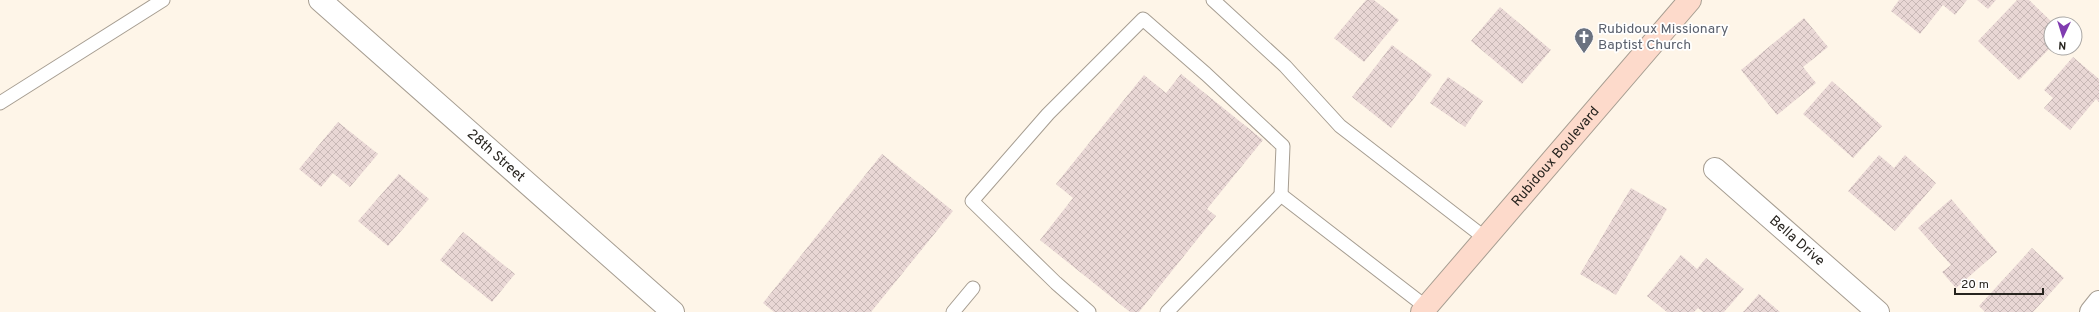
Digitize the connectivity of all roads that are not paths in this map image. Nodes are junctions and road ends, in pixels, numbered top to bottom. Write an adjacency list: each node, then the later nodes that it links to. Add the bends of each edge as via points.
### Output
1 (163, 0): 5 (lane)
2 (320, 0): 12 (street, 28th Street)
3 (1213, 0): 8 (lane, via 1285,66 1340,126)
4 (1690, 0): 8 (main road, Rubidoux Boulevard)
5 (0, 103)
6 (1715, 169): 16 (street, Bella Drive)
7 (1281, 195): 11 (lane); 14 (lane, via 1283,146 1206,74 1143,20 1048,114 972,201); 15 (lane)
8 (1485, 238): 11 (main road, Rubidoux Boulevard)
9 (973, 288): 13 (lane)
10 (2099, 302): 17 (street)
11 (1424, 310)
12 (673, 312)
13 (953, 312)
14 (1089, 312)
15 (1167, 312)
16 (1878, 312)
17 (2091, 312)

